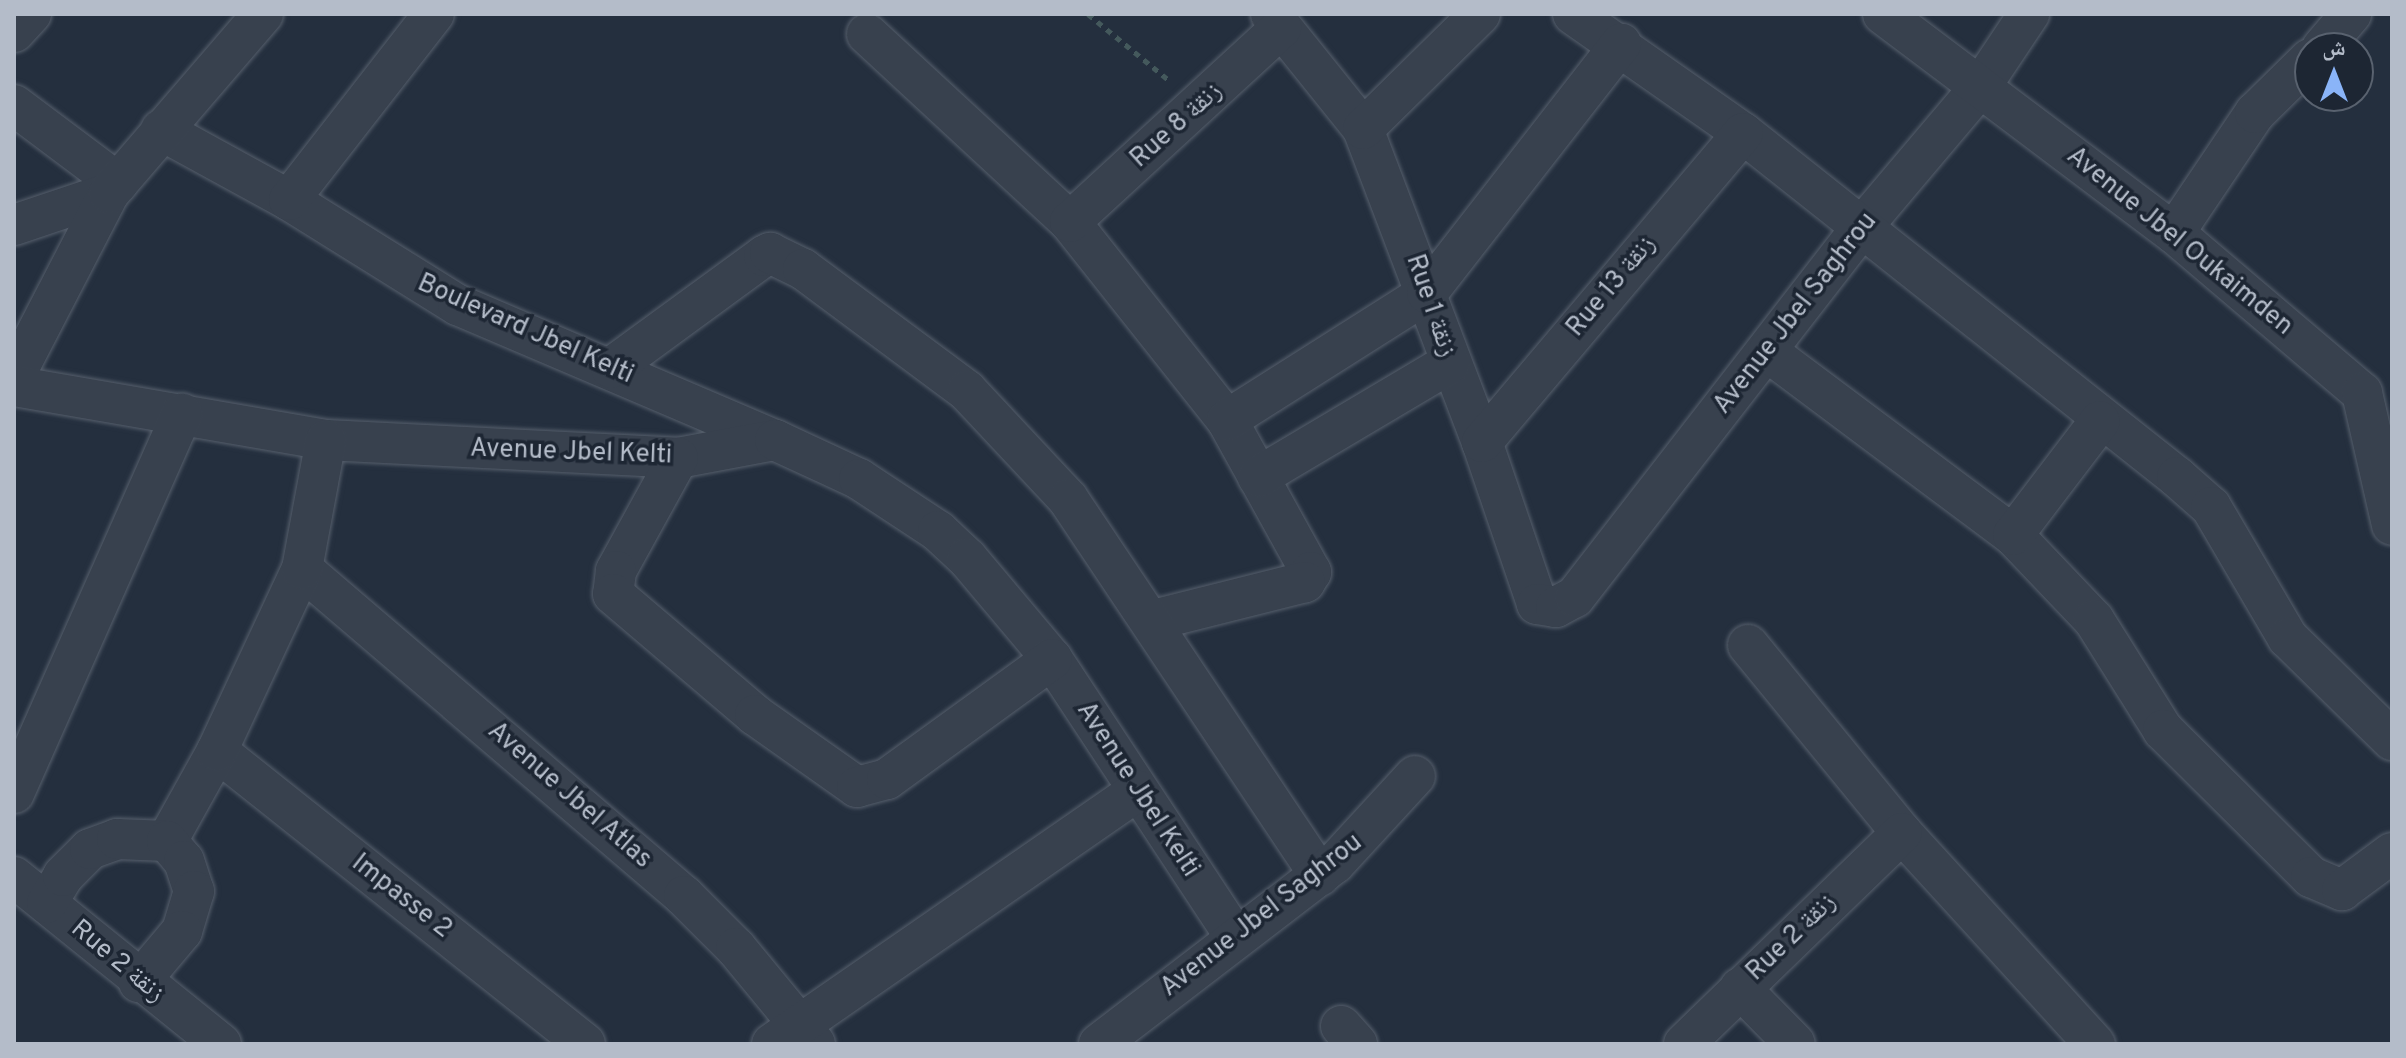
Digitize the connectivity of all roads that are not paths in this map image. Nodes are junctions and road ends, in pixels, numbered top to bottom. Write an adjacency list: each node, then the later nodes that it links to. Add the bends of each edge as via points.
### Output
1 (31, 14): 10 (street)
2 (263, 14): 18 (street)
3 (434, 14): 21 (street)
4 (1480, 14): 17 (street)
5 (1573, 14): 13 (street)
6 (1883, 14): 15 (street, Avenue Jbel Oukaimden)
7 (2029, 14): 15 (street, Avenue Jbel Saghrou)
8 (2351, 14): 11 (street)
9 (1276, 21): 17 (street, Rue 1 زنقة); 22 (street, Rue 8 زنقة, via 1201,106)
10 (14, 32)
11 (2336, 32)
12 (867, 34): 22 (street)
13 (1621, 44): 19 (street); 26 (street)
14 (2294, 75): 25 (street, via 2255,113)
15 (1981, 86): 24 (street, Avenue Jbel Saghrou); 25 (street, Avenue Jbel Oukaimden)
16 (14, 105): 20 (street)
17 (1363, 129): 26 (street, Rue 1 زنقة)
18 (161, 130): 20 (street); 21 (street, Boulevard Jbel Kelti, via 211,162)
19 (1743, 133): 24 (street); 38 (street, Rue 13 زنقة)
20 (113, 188): 23 (street); 30 (street)
21 (289, 200): 29 (street, Boulevard Jbel Kelti, via 458,305)
22 (1070, 222): 34 (street)
23 (14, 225)
24 (1861, 228): 27 (street, Avenue Jbel Saghrou); 35 (street)
25 (2174, 233): 32 (street, Avenue Jbel Oukaimden)
26 (1427, 293): 28 (street, Rue 1 زنقة); 34 (street)
27 (1768, 352): 42 (street); 44 (street, Avenue Jbel Saghrou, via 1575,597)
28 (1450, 363): 38 (street, Rue 1 زنقة); 40 (street)
29 (611, 368): 37 (street, Boulevard Jbel Kelti); 45 (street, via 749,265 770,253 785,259 967,391 1068,499)
30 (14, 377)
31 (14, 386): 33 (street, Avenue Jbel Kelti)
32 (2377, 390): 41 (street, Avenue Jbel Oukaimden)
33 (182, 414): 36 (street, Avenue Jbel Kelti); 52 (street)
34 (1227, 420): 40 (street)
35 (2100, 421): 42 (street); 48 (street, via 2211,507 2288,638)
36 (326, 440): 39 (street, Avenue Jbel Kelti); 43 (street)
37 (775, 440): 39 (street, Avenue Jbel Kelti); 47 (street, Avenue Jbel Kelti, via 859,479 938,531)
38 (1482, 442): 44 (street, Rue 1 زنقة, via 1537,604)
39 (678, 458): 47 (street, via 616,571 613,594 755,715 857,787 887,779)
40 (1258, 477): 45 (street, via 1311,577)
41 (2392, 525)
42 (2013, 535): 55 (street, via 2094,620 2163,730 2311,877 2342,890)
43 (302, 569): 49 (street); 62 (street, Avenue Jbel Atlas, via 684,896)
44 (1556, 607)
45 (1154, 620): 56 (street)
46 (1748, 645): 53 (street)
47 (1052, 659): 51 (street, Avenue Jbel Kelti)
48 (2392, 740)
49 (217, 751): 54 (street); 64 (street, Impasse 2)
50 (1415, 776): 56 (street, Avenue Jbel Saghrou, via 1375,825)
51 (1138, 791): 59 (street, Avenue Jbel Kelti); 62 (street)
52 (14, 793)
53 (1902, 833): 61 (street, Rue 2 زنقة); 68 (street)
54 (167, 841): 58 (street, via 117,839 90,849 63,876); 60 (street, via 184,861 194,891 182,931)
55 (2392, 853)
56 (1320, 875): 59 (street, Avenue Jbel Saghrou)
57 (14, 877): 58 (street, Rue 2 زنقة)
58 (47, 903): 60 (street, Rue 2 زنقة)
59 (1236, 938): 65 (street, Avenue Jbel Saghrou)
60 (139, 982): 63 (street, Rue 2 زنقة)
61 (1740, 988): 66 (street, Rue 2 زنقة); 67 (street)
62 (796, 1037)
63 (221, 1044)
64 (585, 1044)
65 (1099, 1044)
66 (1684, 1044)
67 (1795, 1044)
68 (2095, 1044)

